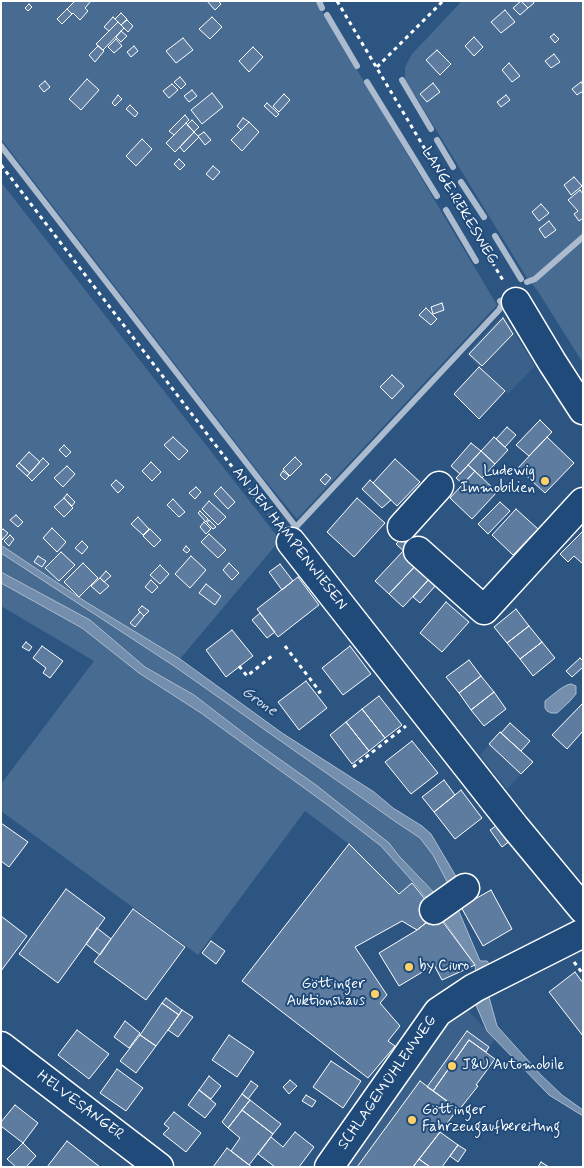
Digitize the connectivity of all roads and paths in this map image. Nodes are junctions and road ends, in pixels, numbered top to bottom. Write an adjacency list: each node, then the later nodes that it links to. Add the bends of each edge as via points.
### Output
1 (337, 1): 3 (path, LANGE REKESWEG)
2 (442, 1): 3 (path)
3 (377, 67): 5 (path, LANGE REKESWEG)
4 (1, 165): 10 (path, AN DEN HAMPENWIESEN)
5 (516, 302): 6 (street)
6 (583, 410)
7 (439, 486): 9 (street)
8 (583, 502): 11 (street, via 484,610)
9 (402, 527)
10 (290, 542): 16 (street, AN DEN HAMPENWIESEN)
11 (418, 551)
12 (285, 646): 15 (path, via 320,692)
13 (272, 656): 14 (path, via 247,676)
14 (240, 666)
15 (316, 694)
16 (425, 711): 17 (path); 19 (street, AN DEN HAMPENWIESEN)
17 (353, 767)
18 (465, 888): 20 (street)
19 (583, 909)
20 (434, 910)
21 (583, 933): 24 (street, SCHLAGEMÜHLENWEG, via 474,988 438,1012)
22 (1, 1046): 23 (street, HELVESANGER)
23 (159, 1167)
24 (329, 1167)

